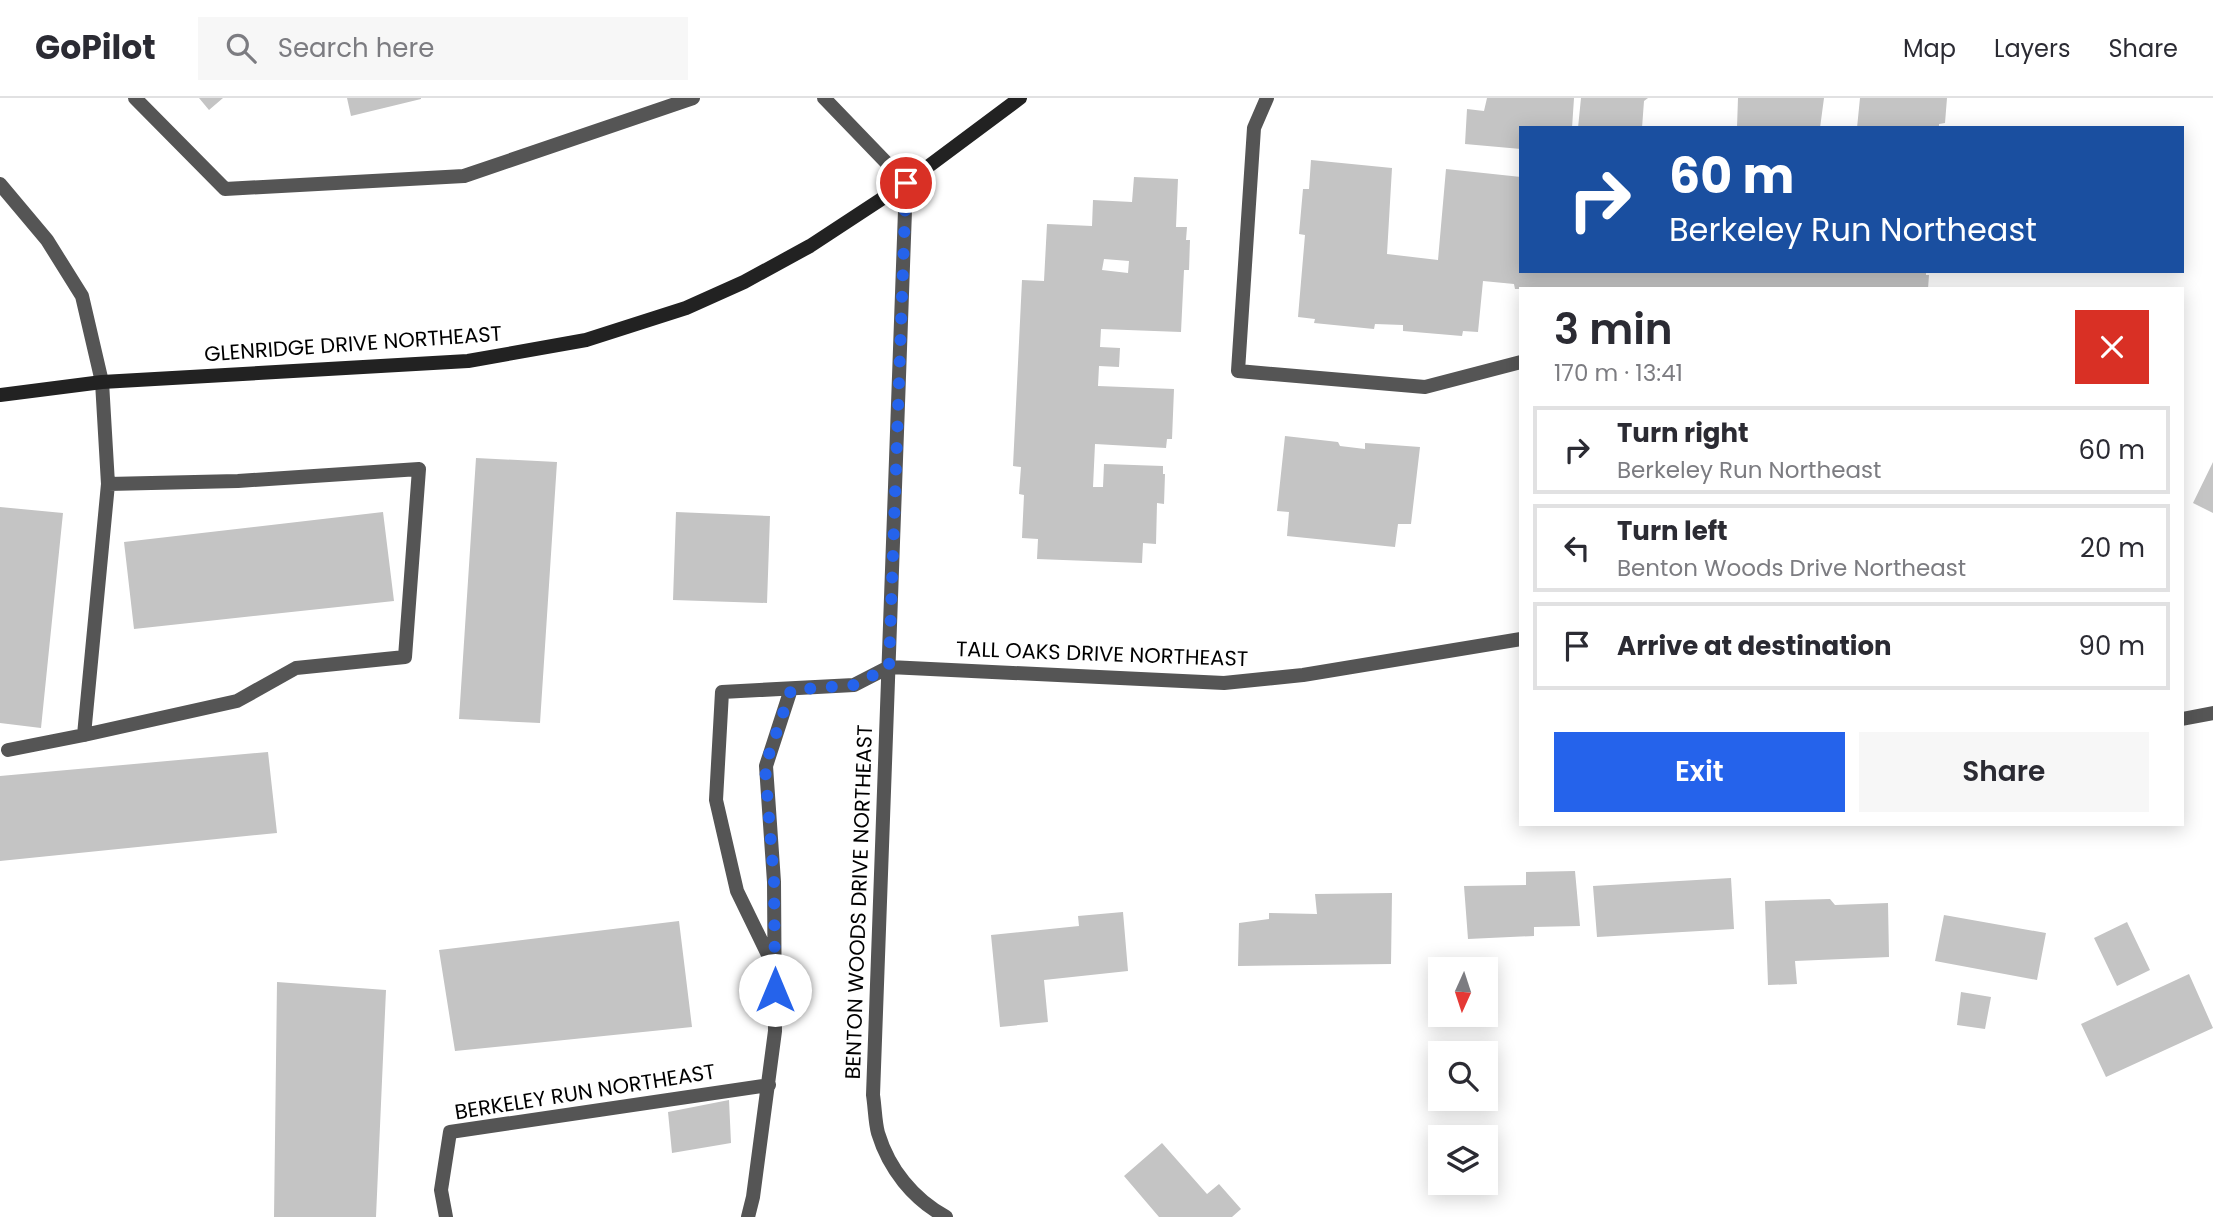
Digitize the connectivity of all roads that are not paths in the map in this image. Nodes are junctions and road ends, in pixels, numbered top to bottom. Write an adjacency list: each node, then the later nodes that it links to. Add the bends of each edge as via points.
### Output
1 (135, 98): 2 (street, via 225,189 464,176)
2 (693, 98)
3 (824, 98): 6 (street)
4 (1020, 98): 6 (main road, GLENRIDGE DRIVE NORTHEAST)
5 (1267, 98): 8 (street, via 1254,128 1238,371 1425,387)
6 (906, 183): 9 (main road, GLENRIDGE DRIVE NORTHEAST, via 810,246 744,282 586,340 468,361); 13 (street, BENTON WOODS DRIVE NORTHEAST)
7 (0, 184): 9 (street, via 47,240 82,296)
8 (1519, 363)
9 (102, 382): 10 (main road, GLENRIDGE DRIVE NORTHEAST); 11 (street)
10 (0, 395)
11 (108, 484): 17 (street); 17 (street, via 419,469 405,657 296,668 237,701)
12 (1519, 639): 13 (street, TALL OAKS DRIVE NORTHEAST, via 1303,675 1224,683)
13 (889, 667): 14 (street, via 854,685); 23 (street, BENTON WOODS DRIVE NORTHEAST, via 873,1095 878,1132 890,1163 911,1191)
14 (791, 690): 19 (street, via 765,766); 19 (street, via 722,692 716,800 737,891)
15 (2213, 713): 16 (street)
16 (2184, 719)
17 (84, 735): 18 (street)
18 (8, 750)
19 (775, 969): 20 (street)
20 (769, 1085): 21 (street, BERKELEY RUN NORTHEAST, via 450,1132 441,1190); 22 (street)
21 (446, 1217)
22 (748, 1217)
23 (946, 1217)

